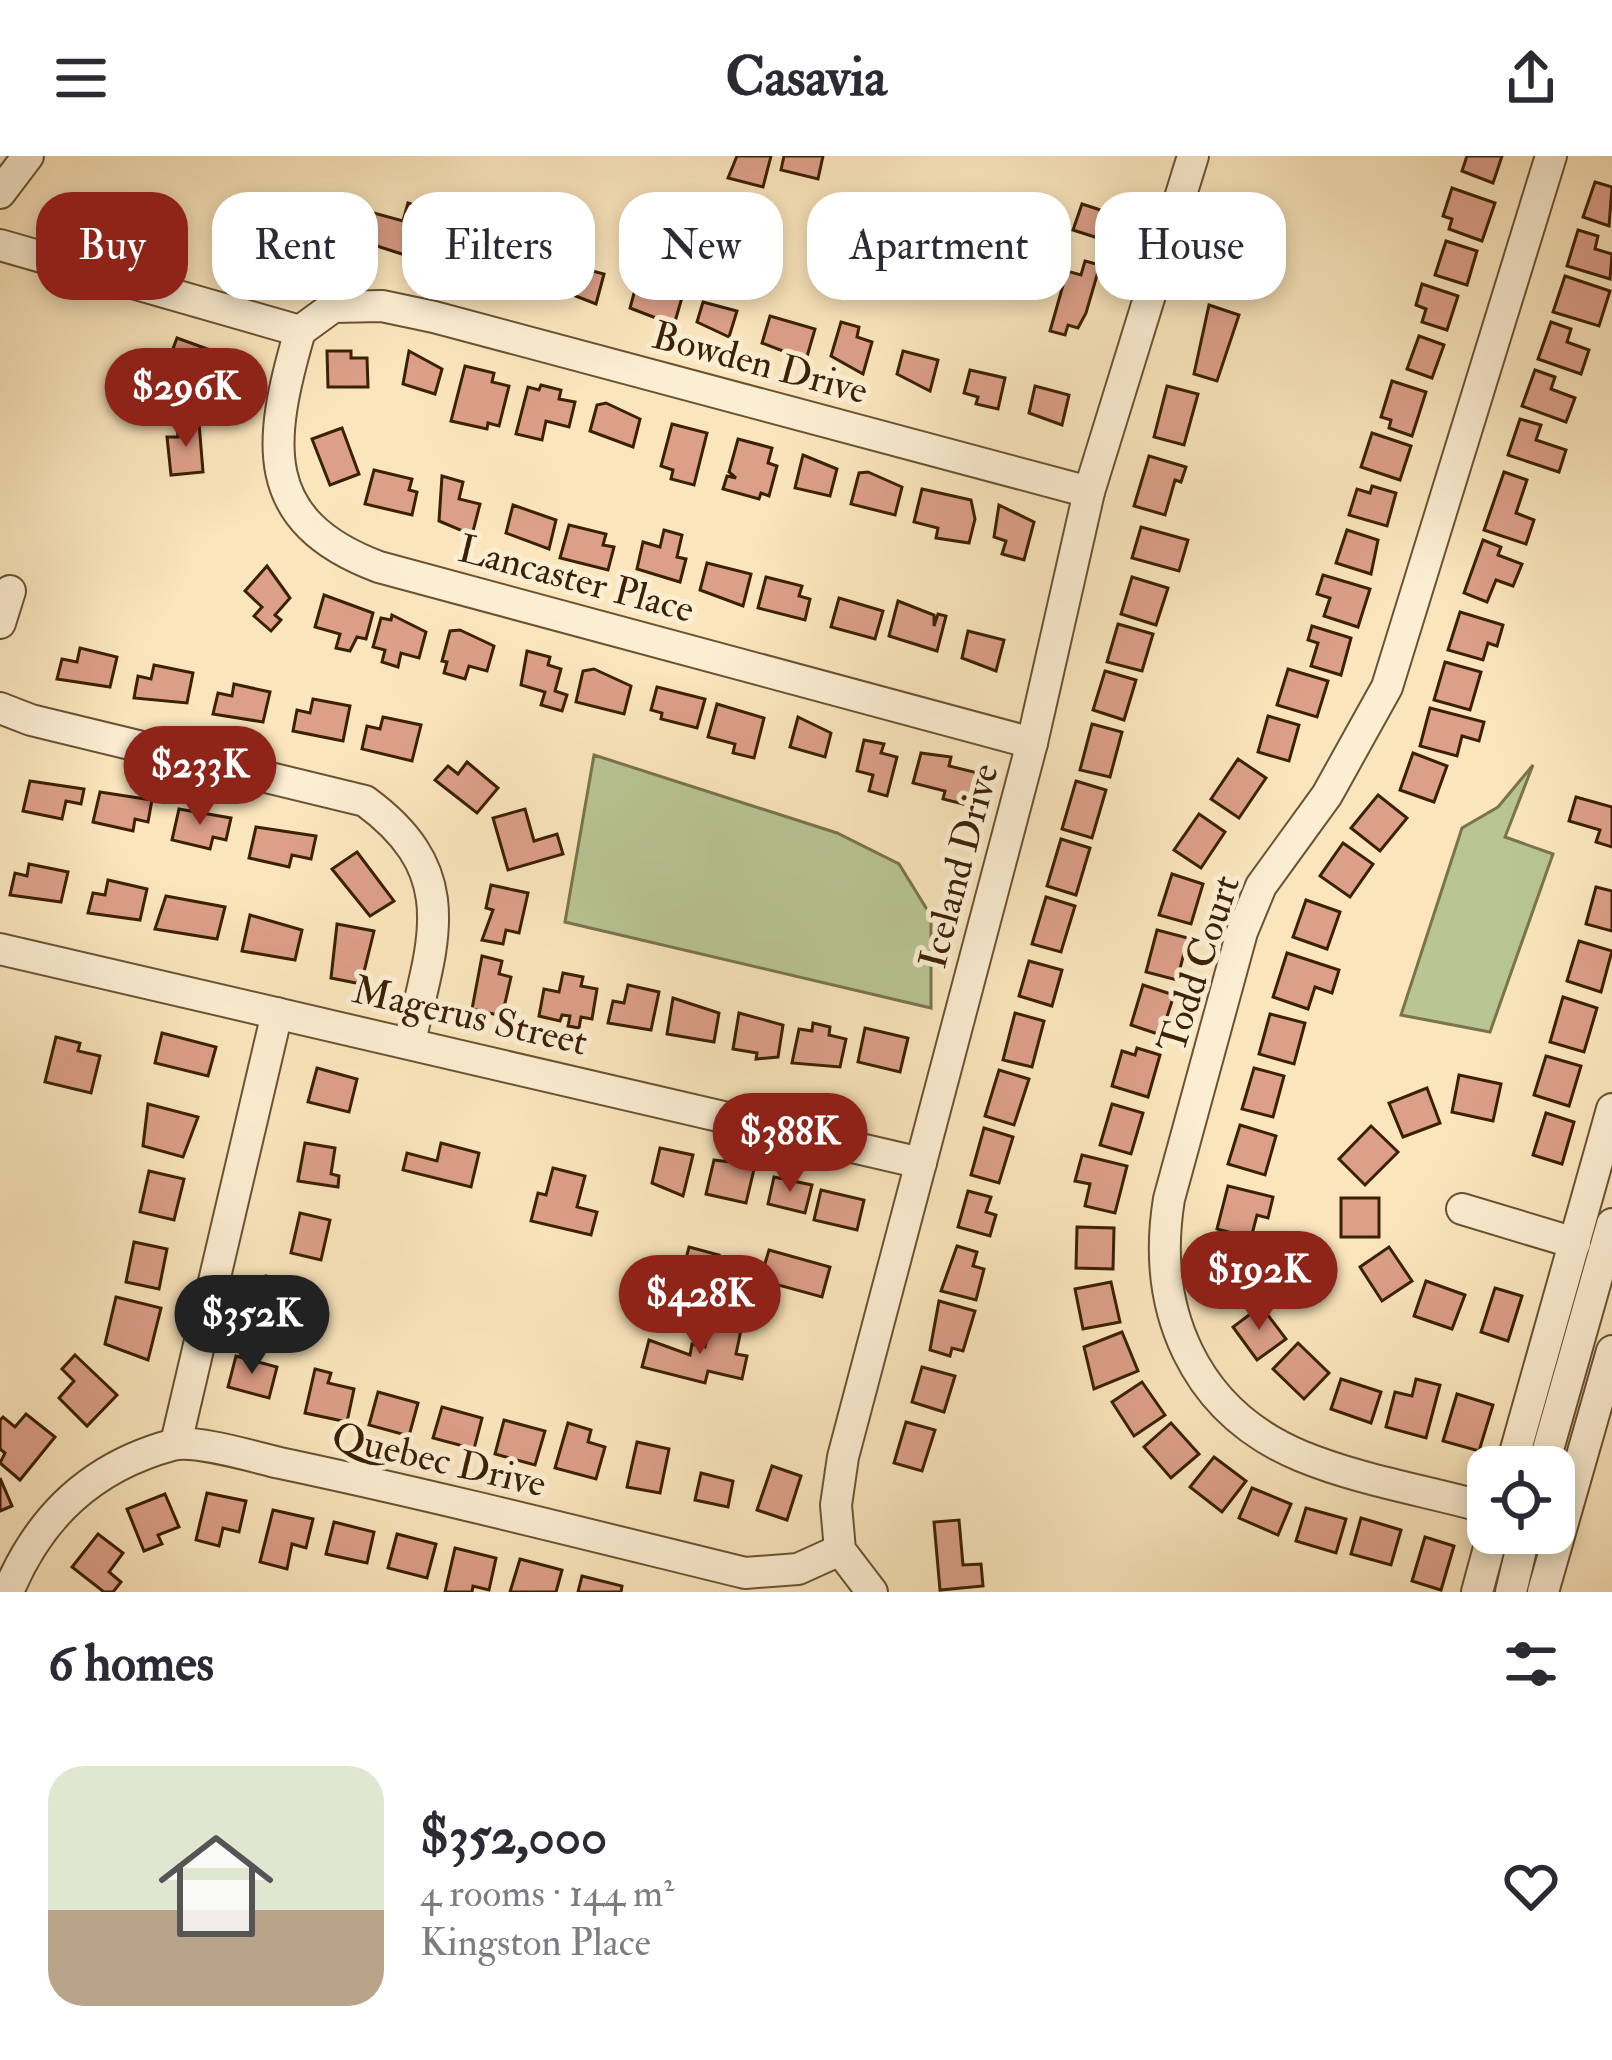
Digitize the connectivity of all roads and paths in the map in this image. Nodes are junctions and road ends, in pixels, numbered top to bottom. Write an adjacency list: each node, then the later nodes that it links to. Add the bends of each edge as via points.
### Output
1 (28, 156): 4 (street)
2 (1193, 156): 7 (street, Iceland Drive)
3 (1551, 156): 24 (street, Todd Court, via 1387,687 1327,795 1261,886 1242,932 1162,1244 1167,1299 1183,1345 1213,1392 1251,1428 1301,1456)
4 (0, 194)
5 (0, 245): 6 (street)
6 (300, 331): 7 (street, Bowden Drive, via 333,307 434,316); 11 (street, Lancaster Place, via 280,411 284,485 301,522 334,550)
7 (1089, 492): 11 (street, Iceland Drive)
8 (10, 591): 9 (street)
9 (0, 623)
10 (0, 708): 14 (street, via 365,801 400,827 424,861 435,902)
11 (1032, 743): 16 (street, Iceland Drive)
12 (0, 949): 13 (street, Magerus Street)
13 (277, 1012): 14 (street, Magerus Street); 21 (street)
14 (410, 1041): 16 (street, Magerus Street)
15 (1612, 1109): 19 (street)
16 (921, 1163): 25 (street, Iceland Drive, via 843,1457)
17 (1462, 1209): 19 (street)
18 (1612, 1224): 23 (street)
19 (1575, 1243): 22 (street)
20 (1612, 1351): 32 (street)
21 (176, 1443): 25 (street, Quebec Drive, via 745,1573 798,1569); 28 (street, via 100,1474 56,1508)
22 (1517, 1446)
23 (1549, 1446)
24 (1467, 1502)
25 (840, 1550): 29 (street)
26 (1487, 1554): 30 (street)
27 (1520, 1554): 31 (street)
28 (8, 1592)
29 (872, 1592)
30 (1477, 1592)
31 (1511, 1592)
32 (1543, 1592)

